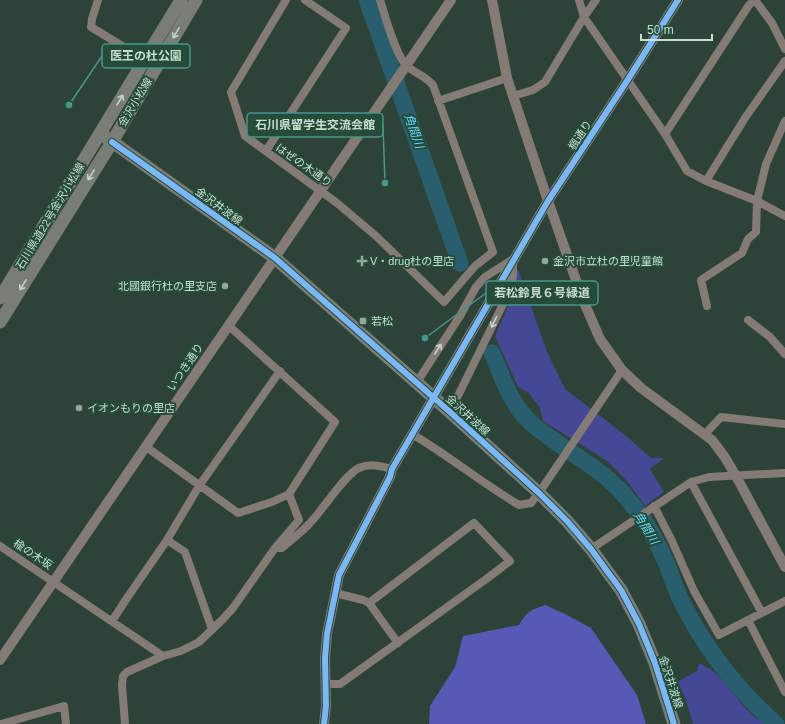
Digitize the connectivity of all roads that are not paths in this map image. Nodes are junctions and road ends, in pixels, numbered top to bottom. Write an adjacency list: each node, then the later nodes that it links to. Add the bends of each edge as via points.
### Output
1 (98, 0): 16 (street, via 91,27)
2 (181, 0): 16 (main road, 金沢小松線)
3 (196, 0): 26 (main road, 金沢小松線, one-way to 26)
4 (286, 0): 27 (street, はぜの木通り, via 231,92 245,136)
5 (305, 0): 27 (street, via 346,28)
6 (380, 0): 18 (street)
7 (452, 0): 18 (street)
8 (492, 0): 19 (street)
9 (579, 0): 13 (street)
10 (596, 0): 13 (street)
11 (678, 0): 20 (street, 楓通り)
12 (755, 0): 14 (street); 25 (street, via 749,4)
13 (584, 17): 20 (street); 21 (street, via 545,82 533,90)
14 (782, 34): 15 (street)
15 (785, 49)
16 (145, 60): 24 (main road, 金沢小松線, one-way to 16)
17 (785, 61): 28 (street, via 745,118)
18 (404, 70): 22 (street, via 426,78 433,85); 29 (street, いつき通り)
19 (507, 78): 21 (street); 22 (street)
20 (627, 81): 25 (street); 30 (street, 楓通り)
21 (513, 96): 30 (street)
22 (438, 101): 29 (street, はぜの木通り, via 493,252 475,266 444,302 376,236)
23 (785, 122): 31 (street, via 766,164)
24 (100, 133): 26 (main road, 金沢井波線); 35 (main road, 石川県道22号金沢小松線)
25 (665, 134): 28 (street, via 688,171)
26 (112, 142): 33 (main road, 金沢井波線); 38 (main road, 金沢小松線, one-way to 38)
27 (266, 151): 29 (street, はぜの木通り)
28 (706, 181): 31 (street)
29 (322, 191): 33 (street, いつき通り)
30 (548, 201): 34 (street, 楓通り); 41 (street, via 583,300 600,339)
31 (757, 201): 32 (street); 36 (street, via 756,232 748,239 742,253 701,280)
32 (785, 216)
33 (275, 258): 39 (street, いつき通り); 43 (main road, 金沢井波線)
34 (513, 259): 43 (street, one-way to 34, via 476,287 485,277); 44 (street, one-way to 44, via 513,276 508,294); 46 (street, 楓通り)
35 (0, 298)
36 (707, 306)
37 (748, 320): 40 (street, via 770,337)
38 (0, 322)
39 (228, 325): 42 (street); 48 (street, いつき通り)
40 (785, 354)
41 (622, 370): 47 (street, via 641,388); 54 (street)
42 (280, 372): 53 (street); 55 (street, via 335,422)
43 (417, 382): 44 (main road, 金沢井波線)
44 (450, 412): 54 (main road, 金沢井波線)
45 (785, 424): 47 (street, via 721,417)
46 (414, 431): 49 (street, 楓通り); 54 (street, via 519,505 531,503)
47 (705, 434): 51 (street, via 724,456)
48 (145, 446): 53 (street); 62 (street, いつき通り)
49 (392, 469): 59 (street, via 374,465 358,468 348,476 309,525 282,548); 63 (street, 楓通り, via 339,575)
50 (785, 473): 51 (street)
51 (736, 476): 52 (street, via 709,477); 61 (street)
52 (692, 482): 56 (street); 66 (street)
53 (200, 486): 55 (street, via 238,513); 57 (street)
54 (539, 493): 60 (main road, 金沢井波線)
55 (289, 494): 59 (street, via 299,520)
56 (654, 506): 60 (street); 67 (street, via 694,592 719,635)
57 (167, 540): 68 (street); 69 (street, via 185,552)
58 (0, 546): 62 (street, 楡の木坂)
59 (275, 548): 69 (street, via 233,608)
60 (591, 549): 79 (main road, 金沢井波線, via 621,590 642,630)
61 (785, 568)
62 (53, 581): 68 (street, 楡の木坂); 72 (street, いつき通り)
63 (335, 593): 65 (street); 73 (street, 楓通り, via 327,634)
64 (785, 602): 66 (street)
65 (369, 603): 70 (street); 70 (street, via 474,523 510,561)
66 (762, 613): 67 (street)
67 (748, 620): 74 (street)
68 (112, 621): 71 (street, 楡の木坂)
69 (212, 629): 71 (street, via 199,642)
70 (398, 643): 73 (street, via 340,684)
71 (163, 656): 77 (street, via 122,676)
72 (0, 660)
73 (325, 684): 78 (street, 楓通り)
74 (785, 692)
75 (1, 724): 76 (street, via 64,706)
76 (66, 724)
77 (125, 724)
78 (324, 724)
79 (674, 724)

